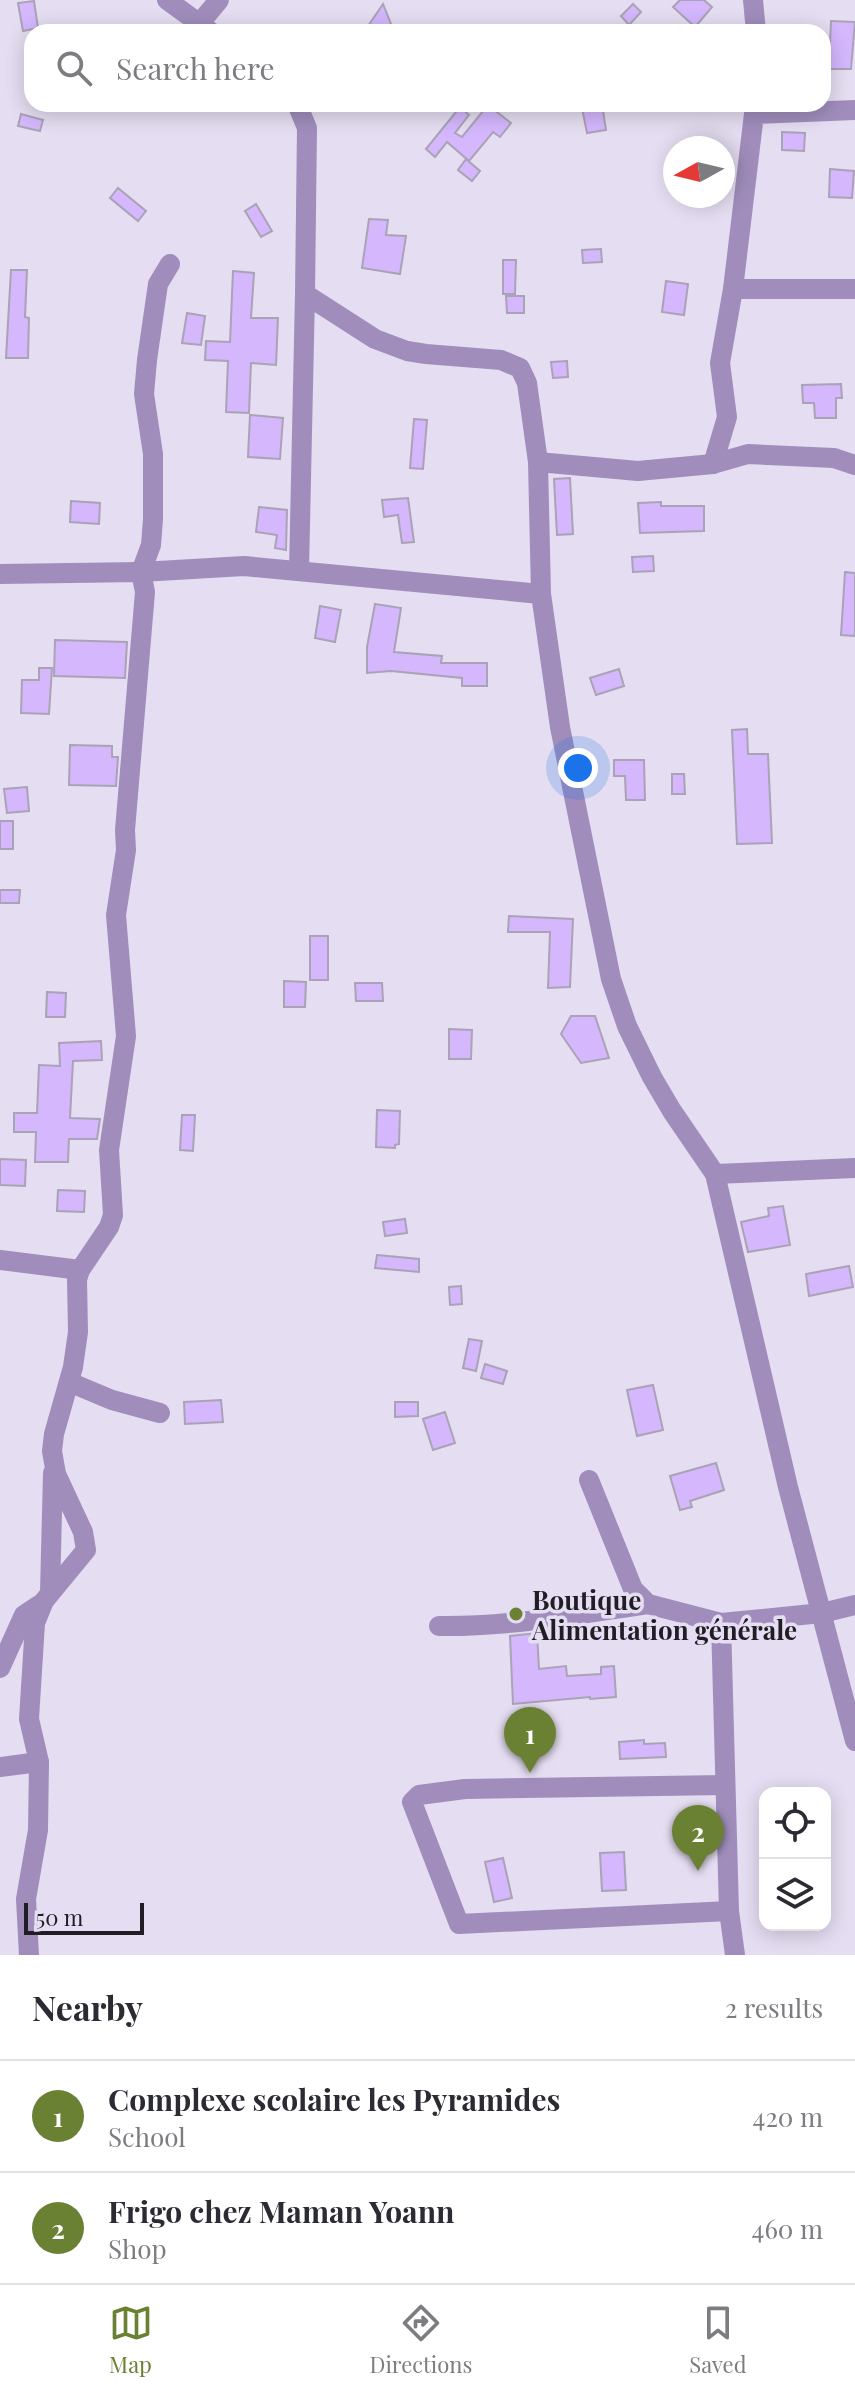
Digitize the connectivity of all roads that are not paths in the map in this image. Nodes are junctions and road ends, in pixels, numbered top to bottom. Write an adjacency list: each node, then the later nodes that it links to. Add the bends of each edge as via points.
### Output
1 (167, 0): 4 (street)
2 (219, 0): 5 (street)
3 (753, 0): 6 (street)
4 (200, 24)
5 (207, 24)
6 (755, 24)
7 (831, 110): 8 (street)
8 (855, 110)
9 (300, 112): 14 (street, via 307,128)
10 (754, 112): 12 (street)
11 (170, 264): 19 (street, via 158,284 147,360 144,394 153,454 153,519)
12 (733, 289): 13 (street); 16 (street, via 720,363 727,417)
13 (855, 289)
14 (305, 294): 15 (street, via 375,339 407,351 501,360 520,368 527,383); 18 (street)
15 (538, 462): 16 (street, via 638,471); 21 (street)
16 (713, 464): 17 (street, via 748,454 834,458)
17 (855, 465)
18 (299, 571): 19 (street, via 244,566); 21 (street)
19 (141, 572): 20 (street); 25 (street, via 145,592 126,850 116,915 126,1036 109,1150 113,1215)
20 (0, 574)
21 (541, 594): 23 (street, via 560,727 611,979 652,1077)
22 (855, 1168): 23 (street)
23 (715, 1174): 33 (street)
24 (0, 1260): 25 (street)
25 (80, 1270): 26 (street, via 78,1332)
26 (69, 1382): 27 (street); 28 (street, via 54,1434)
27 (160, 1413)
28 (54, 1462): 30 (street); 30 (street, via 86,1550)
29 (589, 1480): 31 (street, via 633,1589)
30 (47, 1597): 36 (street, via 24,1615); 38 (street, via 35,1623 29,1700)
31 (648, 1604): 34 (street); 35 (street, via 530,1621)
32 (855, 1605): 33 (street)
33 (822, 1613): 34 (street); 37 (street)
34 (721, 1623): 40 (street)
35 (439, 1626)
36 (0, 1668)
37 (855, 1741)
38 (39, 1762): 39 (street); 42 (street, via 38,1830 26,1899)
39 (0, 1767)
40 (725, 1785): 41 (street); 41 (street, via 465,1789 419,1795 412,1802 459,1924)
41 (729, 1911): 43 (street)
42 (29, 1955)
43 (735, 1955)

